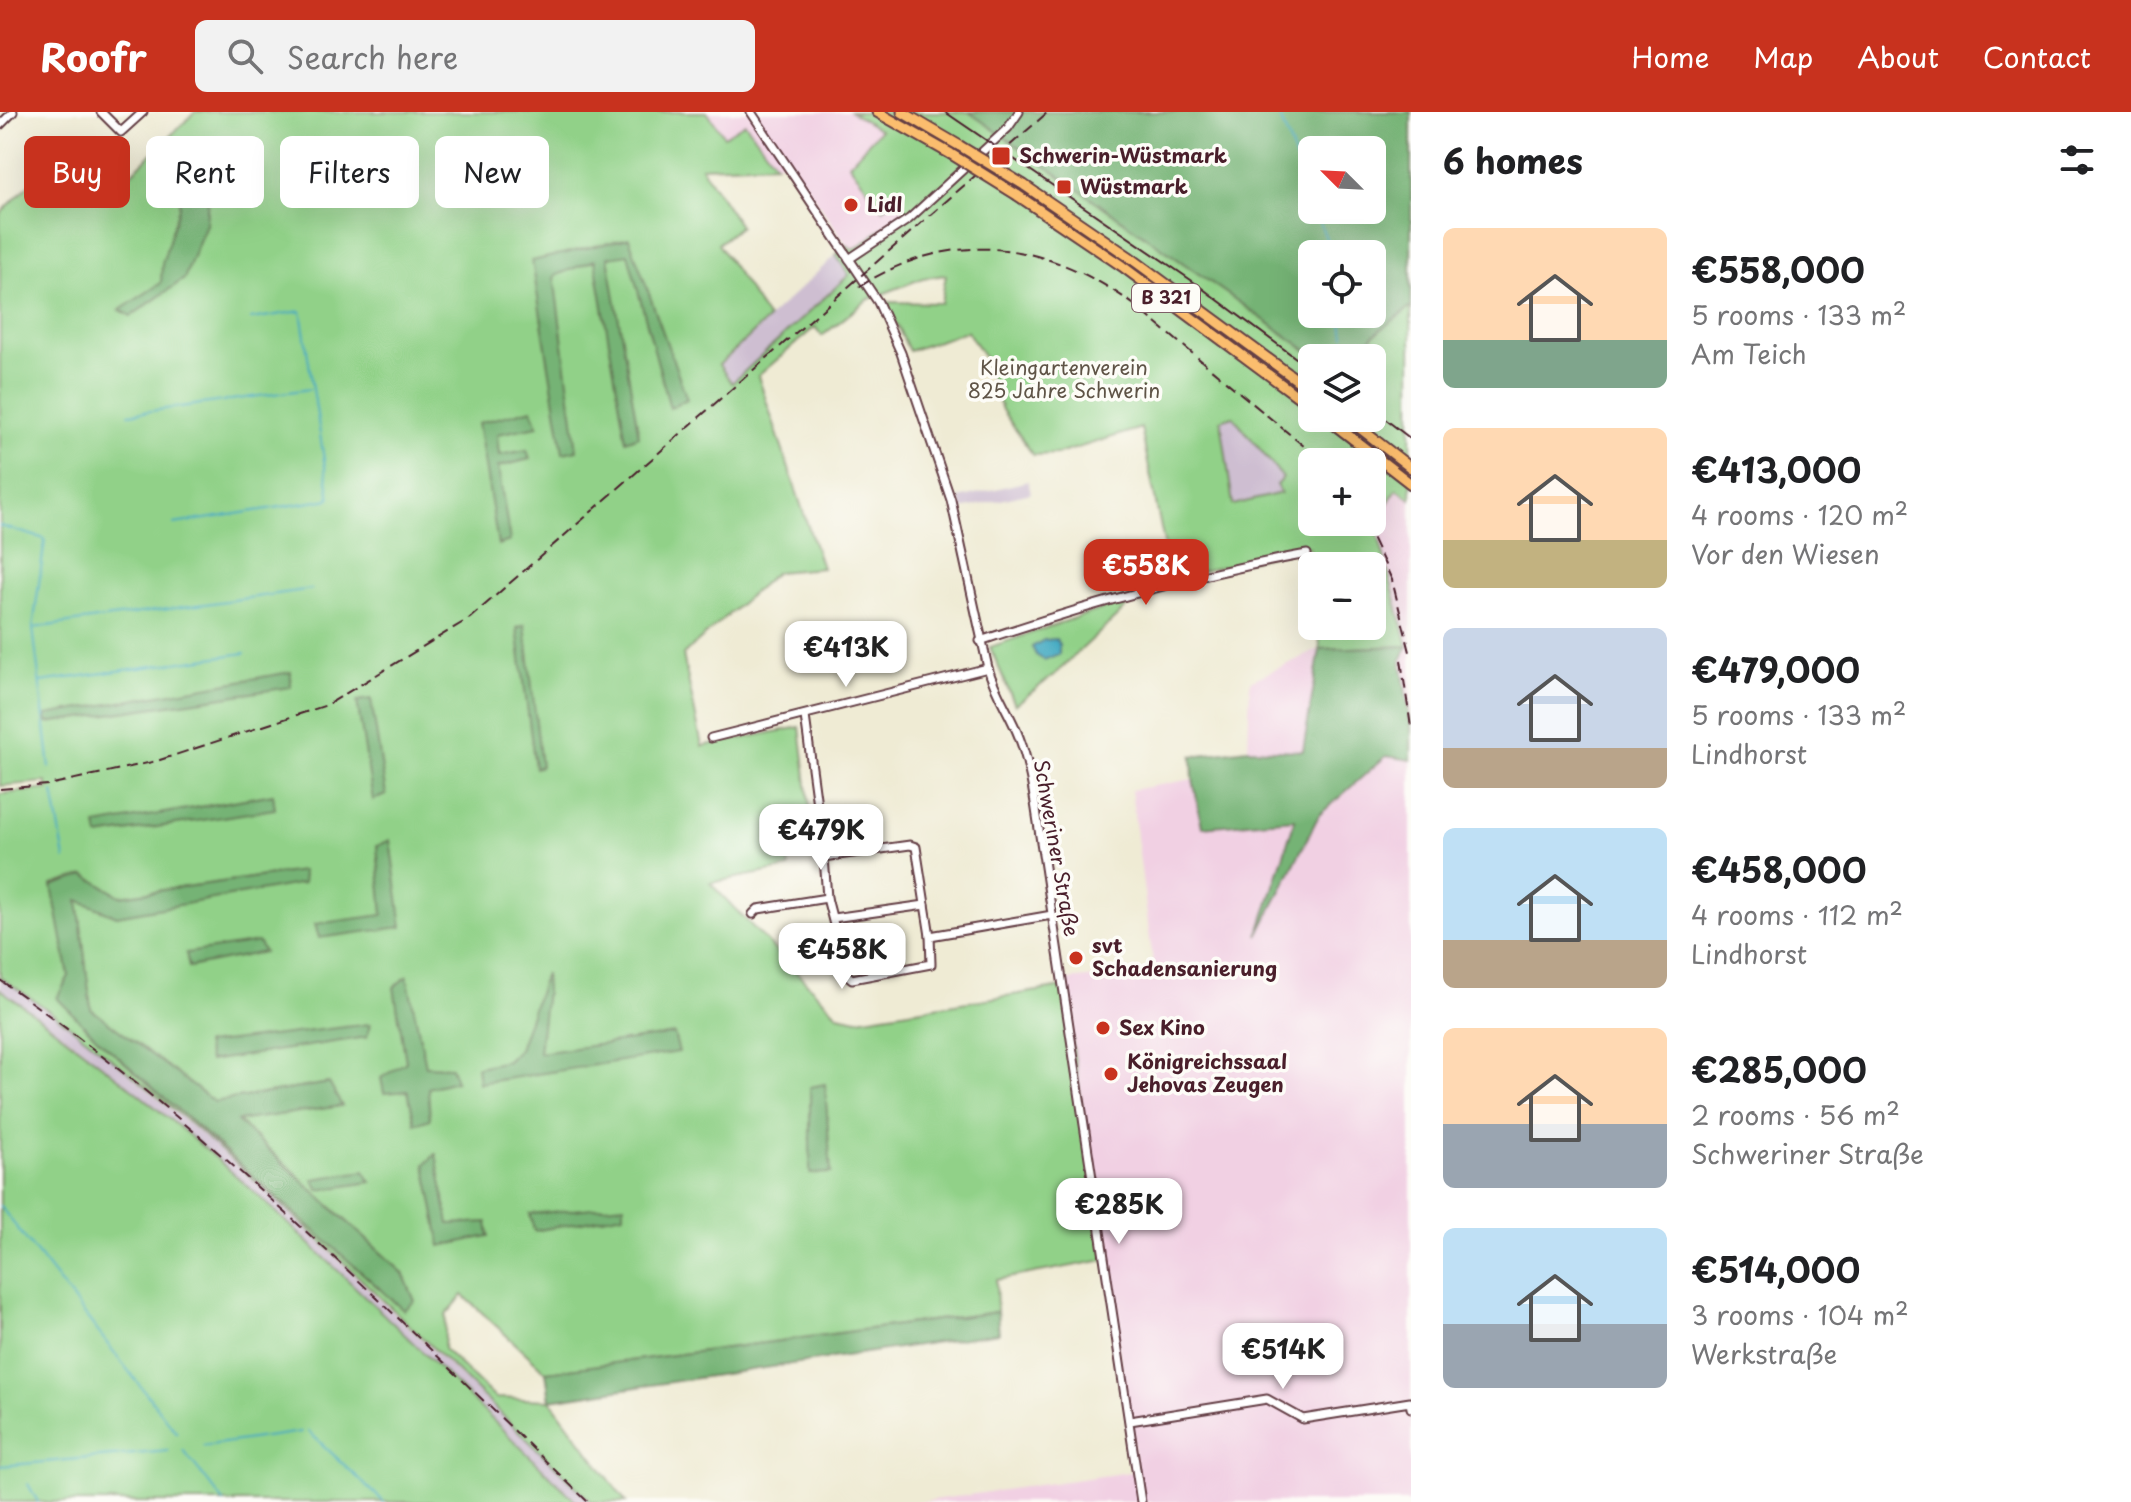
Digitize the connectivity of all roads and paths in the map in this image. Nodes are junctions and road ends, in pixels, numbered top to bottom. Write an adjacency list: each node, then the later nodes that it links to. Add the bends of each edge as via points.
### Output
1 (13, 112): 8 (street)
2 (101, 112): 3 (street, via 121,132)
3 (143, 112)
4 (751, 112): 9 (street, Schweriner Straße)
5 (877, 112): 11 (main road, B 321, bridge, via 1017,195)
6 (902, 112): 10 (main road, B 321, bridge, via 1024,185)
7 (1019, 112): 9 (street, via 909,219)
8 (0, 125)
9 (849, 259): 17 (street, Schweriner Straße, via 878,302 901,353 951,500)
10 (1298, 381)
11 (1298, 396)
12 (1344, 432): 15 (main road)
13 (1365, 432): 14 (main road)
14 (1411, 468)
15 (1411, 484)
16 (1298, 556): 17 (street, via 1157,587)
17 (980, 641): 18 (street, Schweriner Straße)
18 (988, 668): 19 (street); 25 (street, Schweriner Straße, via 1019,737)
19 (805, 716): 20 (street); 21 (street)
20 (711, 738)
21 (824, 857): 22 (street); 23 (street, via 916,847)
22 (827, 898): 24 (street); 26 (street)
23 (925, 905): 26 (street); 27 (street)
24 (753, 914)
25 (1052, 915): 27 (street); 29 (street, Schweriner Straße)
26 (833, 918): 27 (street, via 844,970 852,979 926,967 932,960)
27 (930, 936)
28 (1411, 1408): 29 (street, via 1410,1402 1303,1419 1267,1399)
29 (1130, 1421): 30 (street, Schweriner Straße)
30 (1141, 1502)

